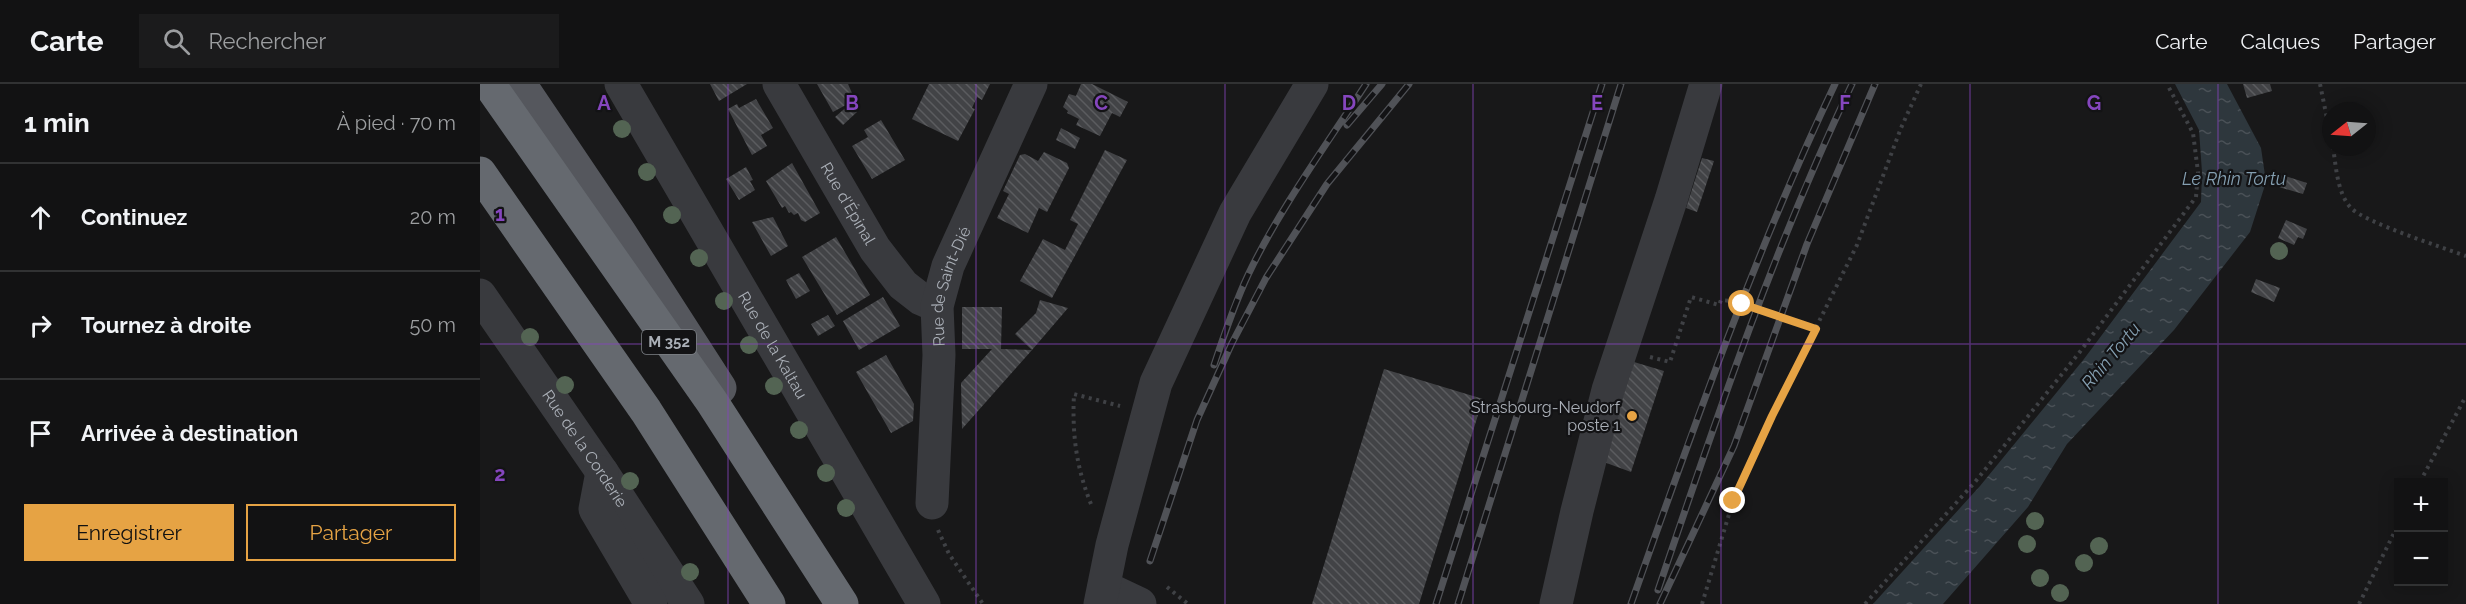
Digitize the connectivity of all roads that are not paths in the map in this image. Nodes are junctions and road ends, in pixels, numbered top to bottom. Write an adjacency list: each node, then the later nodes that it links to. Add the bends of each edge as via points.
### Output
1 (489, 84): 19 (highway, M 352, via 712,402)
2 (519, 84): 9 (main road)
3 (530, 84): 9 (main road)
4 (621, 84): 21 (street, Rue de la Kaltau)
5 (779, 84): 12 (street, Rue d'Épinal, via 874,249 903,285)
6 (1031, 84): 12 (street, Rue de Saint-Dié, via 948,266)
7 (1312, 84): 15 (street, via 1235,213 1156,383)
8 (1706, 84): 23 (street, via 1608,390)
9 (554, 136): 20 (main road)
10 (480, 173): 18 (highway, via 646,411)
11 (480, 295): 13 (street, Rue de la Corderie)
12 (937, 306): 14 (street, Rue de Saint-Dié, via 939,355)
13 (602, 472): 16 (street, via 595,509); 17 (street, Rue de la Corderie)
14 (932, 503)
15 (1102, 596): 22 (street)
16 (651, 604)
17 (688, 604)
18 (769, 604)
19 (842, 604)
20 (859, 604)
21 (924, 604)
22 (1140, 604)
23 (1556, 604)

